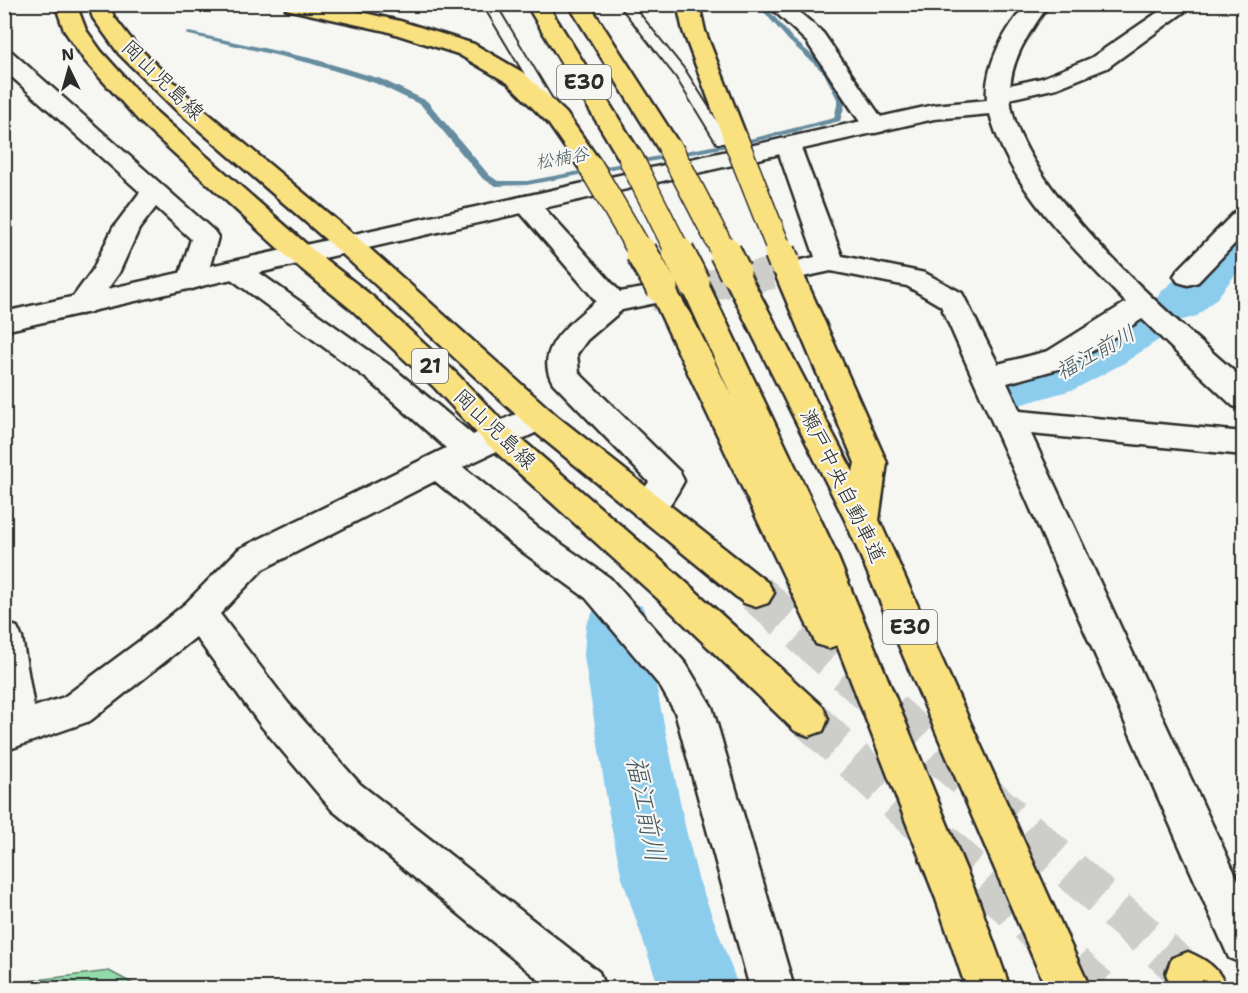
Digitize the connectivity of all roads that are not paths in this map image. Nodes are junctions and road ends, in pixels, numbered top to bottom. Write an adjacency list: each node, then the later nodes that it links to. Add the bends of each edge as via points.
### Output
1 (65, 4): 22 (main road, 岡山児島線 / 21, via 75,30 93,56 147,117)
2 (98, 4): 21 (main road, 岡山児島線 / 21, via 127,49 183,104)
3 (294, 4): 14 (main road, via 393,26 466,49 516,78)
4 (489, 4): 14 (lane)
5 (536, 4): 27 (main road, E30, bridge, via 632,159)
6 (578, 4): 39 (main road, 瀬戸中央自動車道 / E30, bridge, via 671,150)
7 (624, 4): 16 (lane)
8 (688, 4): 16 (main road)
9 (777, 4): 15 (street, via 815,38)
10 (1039, 4): 13 (street, via 1018,29 1006,57)
11 (1185, 4): 13 (street, via 1099,63)
12 (4, 57): 18 (street)
13 (999, 100): 15 (street); 30 (street, via 1009,140 1047,200)
14 (557, 118): 27 (main road, bridge)
15 (875, 126): 17 (street)
16 (729, 139): 23 (main road, bridge)
17 (788, 145): 19 (street); 23 (street)
18 (154, 191): 26 (street, via 205,237); 29 (street, via 126,228 105,273)
19 (526, 204): 21 (street); 28 (street)
20 (1244, 218): 25 (street)
21 (349, 245): 22 (street); 34 (main road, 岡山児島線 / 21)
22 (303, 256): 24 (street); 37 (main road, 岡山児島線 / 21, via 362,303 445,380)
23 (806, 264): 32 (street, via 915,279 952,300); 39 (main road, via 871,463)
24 (237, 270): 26 (street); 37 (street, via 381,374)
25 (1188, 276)
26 (192, 280): 29 (street)
27 (669, 289): 28 (street); 48 (main road, E30, via 817,548 957,899)
28 (613, 302): 38 (street, via 577,333 562,353 564,376 668,481)
29 (81, 305): 31 (street)
30 (1143, 305): 32 (street, via 1058,359); 33 (street)
31 (4, 322)
32 (988, 377): 35 (street)
33 (1244, 398)
34 (539, 418): 37 (street); 38 (main road, 岡山児島線 / 21)
35 (1008, 421): 36 (street); 45 (street)
36 (1244, 444)
37 (469, 451): 41 (street, via 251,559); 43 (main road, 岡山児島線 / 21, via 668,587); 47 (street, via 525,536 598,588 673,675 693,707)
38 (648, 507): 40 (main road, 岡山児島線 / 21)
39 (862, 520): 49 (main road, 瀬戸中央自動車道 / E30)
40 (756, 593)
41 (199, 612): 44 (street, via 77,709); 46 (street, via 275,715 346,797)
42 (4, 638): 44 (street)
43 (809, 719)
44 (11, 731)
45 (1244, 943)
46 (583, 988)
47 (772, 988)
48 (988, 988)
49 (1068, 988)

